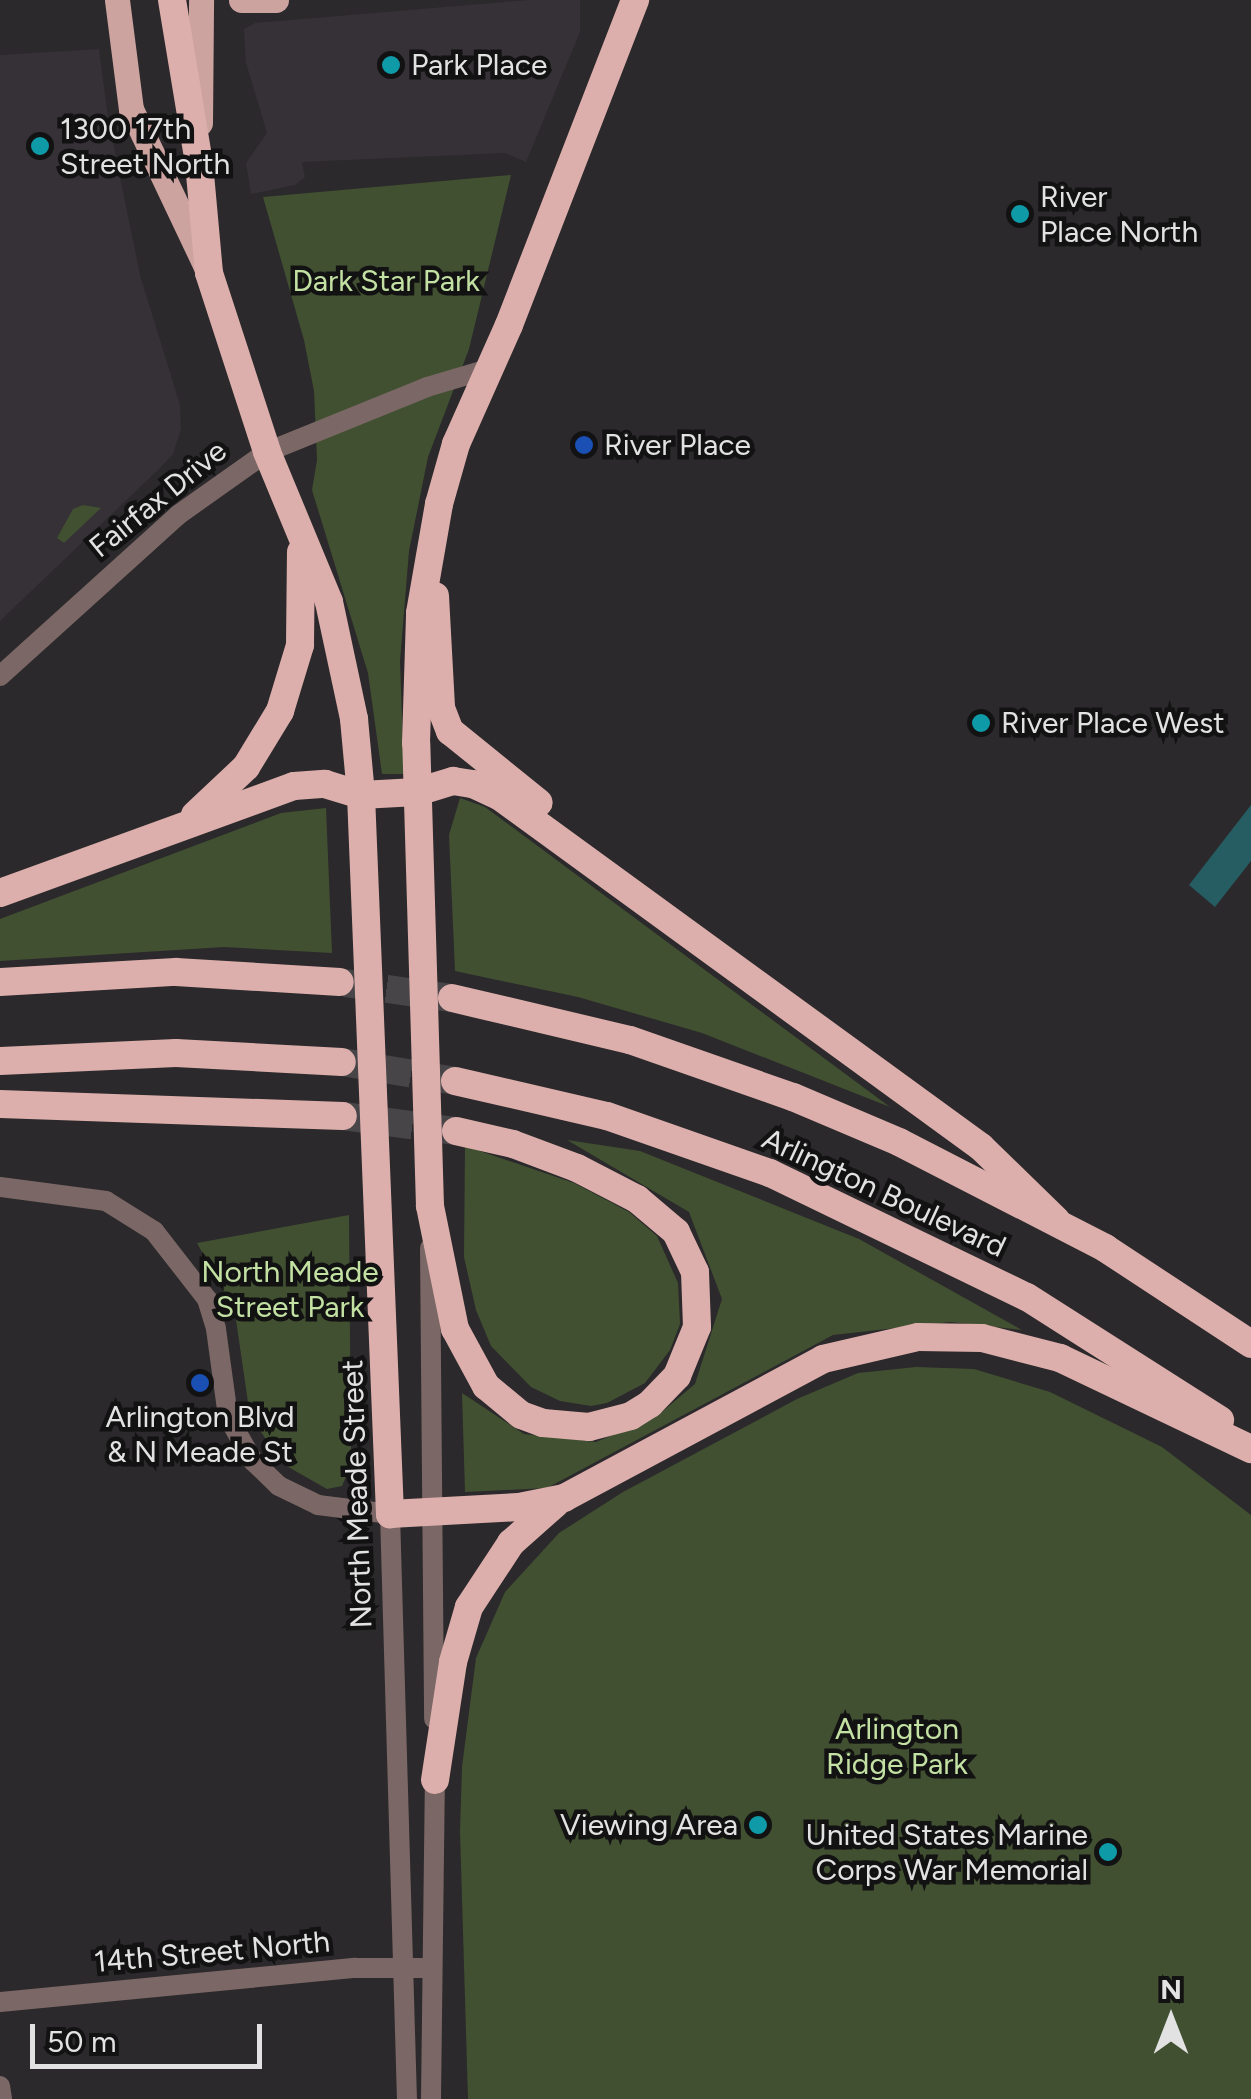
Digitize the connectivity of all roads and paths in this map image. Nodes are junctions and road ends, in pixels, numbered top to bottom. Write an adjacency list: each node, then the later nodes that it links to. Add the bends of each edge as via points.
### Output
1 (117, 0): 9 (main road, via 131,109)
2 (172, 0): 8 (highway, North Meade Street)
3 (201, 0): 8 (main road)
4 (241, 0): 7 (main road)
5 (276, 0): 7 (main road)
6 (635, 0): 10 (highway)
7 (248, 1)
8 (199, 163): 9 (highway, North Meade Street)
9 (210, 272): 11 (highway, North Meade Street)
10 (491, 368): 11 (street, Fairfax Drive); 12 (highway, via 456,444)
11 (267, 452): 13 (highway, North Meade Street); 14 (street, Fairfax Drive, via 178,514)
12 (433, 535): 15 (highway, via 416,652); 19 (highway, via 440,708 450,731 581,834)
13 (300, 537): 16 (highway, North Meade Street, via 334,619); 17 (highway, via 300,645 280,711 246,767)
14 (0, 676)
15 (417, 792): 16 (highway); 19 (highway, via 453,781 488,790); 30 (highway)
16 (361, 795): 17 (highway, via 325,784 294,786); 36 (highway, North Meade Street)
17 (178, 828): 18 (highway)
18 (0, 892)
19 (644, 904): 31 (highway, via 981,1147)
20 (0, 982): 21 (highway, via 176,972)
21 (340, 982)
22 (452, 998): 31 (highway, Arlington Boulevard, via 576,1025 739,1076 899,1142)
23 (0, 1062): 24 (highway, via 176,1053)
24 (342, 1062)
25 (455, 1081): 33 (highway, Arlington Boulevard, via 665,1134 878,1221 1077,1326)
26 (0, 1104): 27 (highway)
27 (343, 1116)
28 (456, 1131): 30 (highway, via 577,1168 668,1222 687,1249 699,1294 696,1332 677,1376 631,1416 588,1428 543,1423 502,1402 473,1368 455,1330)
29 (0, 1187): 36 (street, via 106,1202 154,1231 208,1299 228,1417 253,1462 310,1502)
30 (430, 1206): 35 (street)
31 (1056, 1220): 32 (highway, Arlington Boulevard)
32 (1251, 1344)
33 (1251, 1446): 34 (highway, via 1060,1358 982,1338 918,1336 823,1359)
34 (564, 1498): 35 (highway, via 519,1508); 37 (highway, via 511,1542 469,1607)
35 (431, 1512): 36 (highway); 37 (street)
36 (390, 1514): 38 (street, North Meade Street)
37 (435, 1780): 39 (street)
38 (402, 1967): 39 (street, 14th Street North); 40 (street, 14th Street North); 43 (street, North Meade Street)
39 (430, 1968): 44 (street)
40 (0, 2002)
41 (0, 2086): 42 (street)
42 (2, 2099)
43 (407, 2099)
44 (431, 2099)

